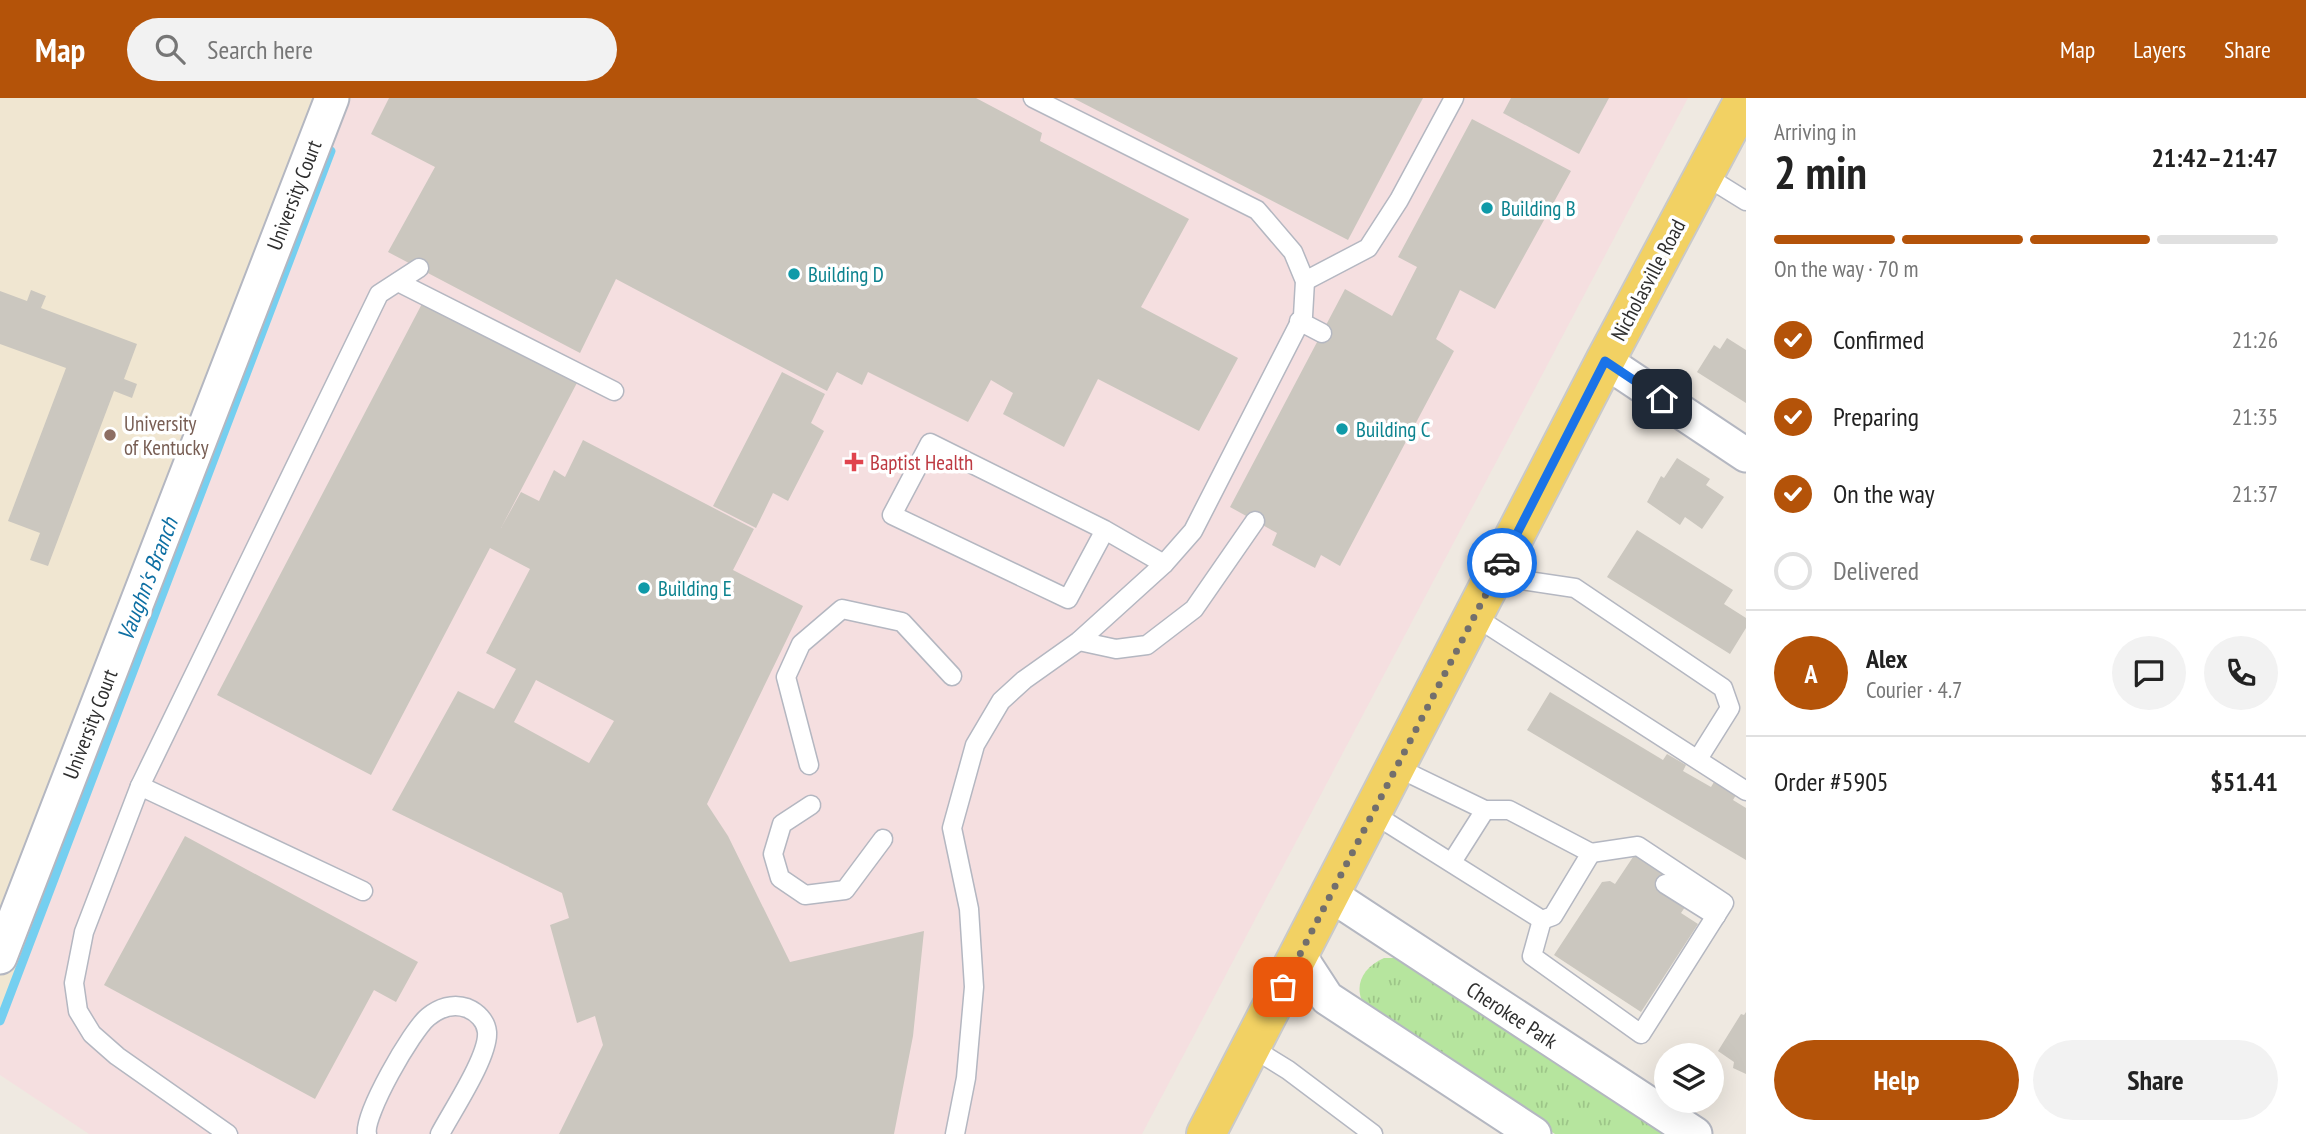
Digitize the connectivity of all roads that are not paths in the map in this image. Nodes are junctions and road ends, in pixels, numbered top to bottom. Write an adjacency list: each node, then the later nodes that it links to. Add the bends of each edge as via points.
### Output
1 (332, 98): 41 (street, University Court)
2 (1033, 98): 8 (lane, via 1257,210 1293,252)
3 (1454, 98): 8 (lane, via 1368,248)
4 (1745, 98): 5 (main road, Nicholasville Road)
5 (1704, 175): 6 (lane); 12 (main road, Nicholasville Road)
6 (1746, 201)
7 (419, 268): 9 (lane)
8 (1305, 281): 10 (lane, via 1306,298)
9 (398, 282): 13 (lane); 25 (lane, via 379,294)
10 (1299, 321): 11 (lane); 17 (lane, via 1193,531)
11 (1322, 332)
12 (1605, 361): 14 (street); 18 (main road, Nicholasville Road)
13 (614, 391)
14 (1746, 454)
15 (1255, 521): 20 (lane, via 1194,609 1147,645 1116,649)
16 (1105, 530): 16 (lane, via 930,443 892,515 1069,599); 17 (lane)
17 (1164, 564): 20 (lane)
18 (1495, 576): 19 (main road, Nicholasville Road); 22 (lane, via 1575,588 1723,688 1730,708)
19 (1474, 616): 22 (lane); 24 (main road, Nicholasville Road)
20 (1079, 641): 47 (lane, via 1001,701 975,745 953,828 969,909 974,988 966,1078)
21 (952, 676): 23 (lane, via 902,622 842,609 801,644 786,677)
22 (1698, 759): 26 (lane)
23 (808, 765)
24 (1396, 767): 28 (lane); 29 (main road, Nicholasville Road)
25 (139, 786): 36 (lane); 44 (lane, via 83,932 74,983 78,1011 92,1034 117,1056)
26 (1746, 791)
27 (811, 805): 30 (lane, via 782,824 773,854 780,878 805,895 845,890)
28 (1485, 810): 32 (lane, via 1509,810); 33 (lane)
29 (1372, 813): 33 (lane); 37 (main road, Nicholasville Road)
30 (883, 839)
31 (1614, 852): 32 (lane); 34 (lane); 38 (lane, via 1638,846 1724,903)
32 (1591, 853): 39 (lane, via 1553,916)
33 (1452, 862): 39 (lane)
34 (1629, 862)
35 (1665, 884): 38 (lane)
36 (363, 891)
37 (1331, 895): 40 (main road, Nicholasville Road); 50 (street, Cherokee Park)
38 (1716, 916): 39 (lane, via 1641,1034 1532,956)
39 (1542, 920)
40 (1299, 955): 42 (main road, Nicholasville Road); 49 (street, via 1327,998)
41 (0, 957)
42 (1251, 1047): 43 (main road, Nicholasville Road); 48 (lane)
43 (1208, 1133)
44 (228, 1134)
45 (367, 1134): 46 (lane, via 370,1113 419,1025 440,1009 456,1005 471,1009 483,1020 487,1034 480,1058)
46 (440, 1134)
47 (955, 1134)
48 (1373, 1134)
49 (1534, 1134)
50 (1695, 1134)

